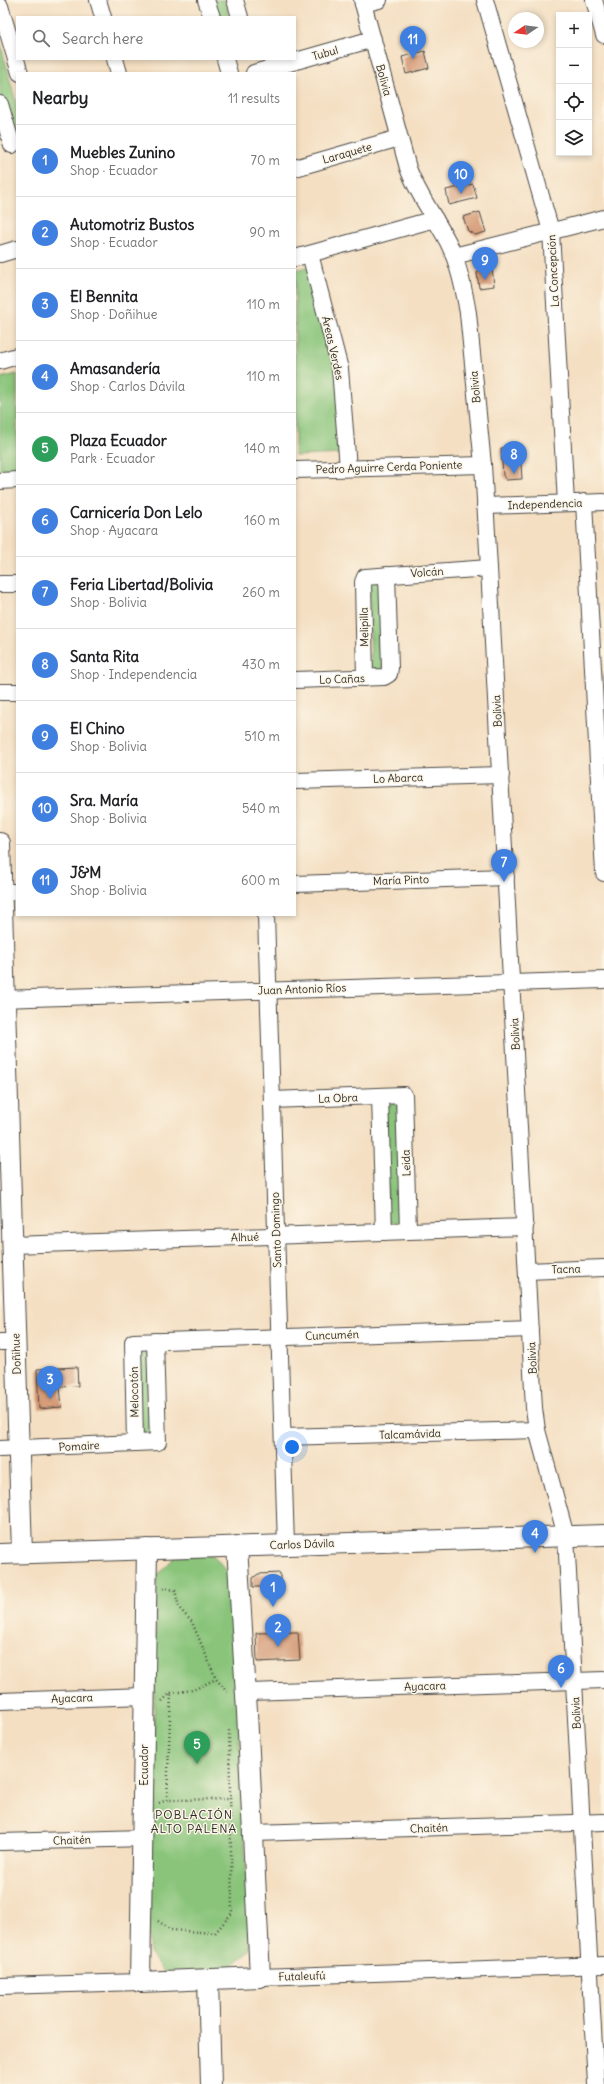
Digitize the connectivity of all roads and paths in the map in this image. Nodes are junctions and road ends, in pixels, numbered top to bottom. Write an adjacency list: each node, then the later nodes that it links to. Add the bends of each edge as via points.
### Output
1 (98, 0): 9 (street)
2 (206, 0): 10 (street)
3 (234, 0): 11 (street)
4 (379, 0): 7 (street)
5 (485, 0): 30 (street, La Concepción)
6 (594, 0): 12 (street)
7 (363, 2): 13 (street, Bolivia)
8 (0, 6): 16 (street)
9 (103, 16)
10 (212, 16)
11 (240, 16)
12 (604, 35)
13 (373, 39): 14 (street, Tubul); 25 (street, Bolivia)
14 (296, 58)
15 (16, 60): 21 (street)
16 (16, 60)
17 (115, 60): 22 (street)
18 (225, 60): 23 (street)
19 (287, 60): 20 (street, Tubul)
20 (254, 68)
21 (20, 72)
22 (119, 72)
23 (229, 72)
24 (0, 104): 26 (street)
25 (399, 138): 27 (street, Laraquete); 29 (street, Bolivia, via 413,182)
26 (10, 146)
27 (296, 168)
28 (604, 218): 30 (street)
29 (434, 219): 33 (street); 34 (street, Bolivia)
30 (551, 231): 34 (street); 44 (street, La Concepción)
31 (16, 249): 32 (street)
32 (0, 254)
33 (302, 256): 38 (street, Áreas Verdes, via 340,369)
34 (454, 256): 37 (street, Bolivia, via 468,313)
35 (16, 356): 36 (street)
36 (0, 361)
37 (483, 465): 38 (street, Pedro Aguirre Cerda Poniente); 45 (street, Bolivia)
38 (348, 468): 39 (street, Pedro Aguirre Cerda Poniente)
39 (296, 470)
40 (16, 480): 41 (street)
41 (0, 481)
42 (584, 502): 43 (street, Independencia); 44 (street, Independencia); 58 (street)
43 (604, 502)
44 (566, 503): 45 (street, Independencia)
45 (485, 506): 46 (street, Bolivia)
46 (490, 568): 47 (street, Volcán); 55 (street, Bolivia)
47 (388, 575): 48 (street, Volcán); 51 (street, Lo Cañas, via 389,674 384,677)
48 (365, 577): 51 (street, Melipilla)
49 (0, 584): 50 (street)
50 (16, 584)
51 (365, 678): 52 (street, Lo Cañas)
52 (296, 680)
53 (0, 692): 54 (street)
54 (16, 692)
55 (501, 775): 56 (street, Lo Abarca); 59 (street, Bolivia)
56 (296, 781)
57 (0, 843): 61 (street, Doñihue)
58 (604, 872)
59 (506, 876): 60 (street, María Pinto); 64 (street, Bolivia)
60 (296, 884)
61 (6, 892): 66 (street, Doñihue)
62 (266, 916): 65 (street, Santo Domingo)
63 (604, 980): 64 (street, Juan Antonio Ríos)
64 (512, 982): 65 (street, Juan Antonio Ríos); 71 (street, Bolivia)
65 (268, 990): 66 (street, Juan Antonio Ríos); 69 (street, Santo Domingo)
66 (2, 999): 70 (street, Doñihue)
67 (380, 1096): 68 (street, La Obra); 69 (street, La Obra); 73 (street)
68 (404, 1096): 72 (street, Leida)
69 (272, 1100): 74 (street, Santo Domingo)
70 (4, 1108): 75 (street, Doñihue)
71 (525, 1227): 72 (street, Alhué); 77 (street, Bolivia)
72 (408, 1231): 73 (street, Alhué)
73 (384, 1232): 74 (street, Alhué)
74 (276, 1236): 75 (street, Alhué); 79 (street, Santo Domingo)
75 (13, 1245): 81 (street, Doñihue)
76 (604, 1268): 77 (street, Tacna)
77 (527, 1271): 78 (street, Bolivia)
78 (530, 1329): 79 (street, Cuncumén); 83 (street, Bolivia)
79 (280, 1337): 80 (street, Cuncumén); 84 (street, Santo Domingo)
80 (155, 1341): 82 (street, Cuncumén); 85 (street, Melocotón)
81 (8, 1342): 87 (street, Doñihue)
82 (133, 1342): 86 (street, Melocotón)
83 (537, 1430): 84 (street, Talcamávida); 89 (street, Bolivia)
84 (283, 1437): 90 (street, Santo Domingo)
85 (158, 1442): 86 (street, Pomaire)
86 (135, 1443): 87 (street, Pomaire)
87 (9, 1449): 93 (street, Doñihue)
88 (604, 1535): 89 (street, Carlos Dávila)
89 (566, 1536): 90 (street, Carlos Dávila); 98 (street, Bolivia)
90 (286, 1545): 91 (street, Carlos Dávila)
91 (237, 1546): 92 (street, Carlos Dávila); 100 (street)
92 (147, 1549): 93 (street, Carlos Dávila); 95 (street, Ecuador)
93 (22, 1553): 94 (street, Carlos Dávila)
94 (0, 1554)
95 (146, 1600): 96 (path, via 162,1588 175,1590 179,1608 192,1622); 102 (street, Ecuador)
96 (216, 1680): 99 (path, via 193,1690); 100 (path, via 228,1692)
97 (604, 1680): 98 (street, Ayacara)
98 (574, 1681): 100 (street, Ayacara); 108 (street, Bolivia)
99 (171, 1693): 102 (path); 105 (path)
100 (237, 1696): 109 (street)
101 (0, 1701): 102 (street, Ayacara)
102 (144, 1705): 106 (street, Ecuador)
103 (228, 1722): 104 (path)
104 (230, 1799): 105 (path); 112 (path, via 232,1913 215,1933 171,1930 158,1920)
105 (167, 1800): 106 (path)
106 (144, 1810): 110 (street, Ecuador)
107 (604, 1822): 108 (street, Chaitén)
108 (582, 1823): 109 (street, Chaitén); 113 (street, Bolivia)
109 (254, 1834): 114 (street)
110 (144, 1838): 111 (street, Chaitén); 112 (street, Ecuador)
111 (0, 1842)
112 (142, 1920): 116 (street, Ecuador)
113 (597, 1966): 114 (street, Futaleufú); 119 (street, Bolivia)
114 (260, 1977): 115 (street, Futaleufú)
115 (208, 1979): 116 (street, Futaleufú); 118 (street)
116 (140, 1982): 117 (street, Futaleufú)
117 (0, 1986)
118 (211, 2084)
119 (596, 2084)

